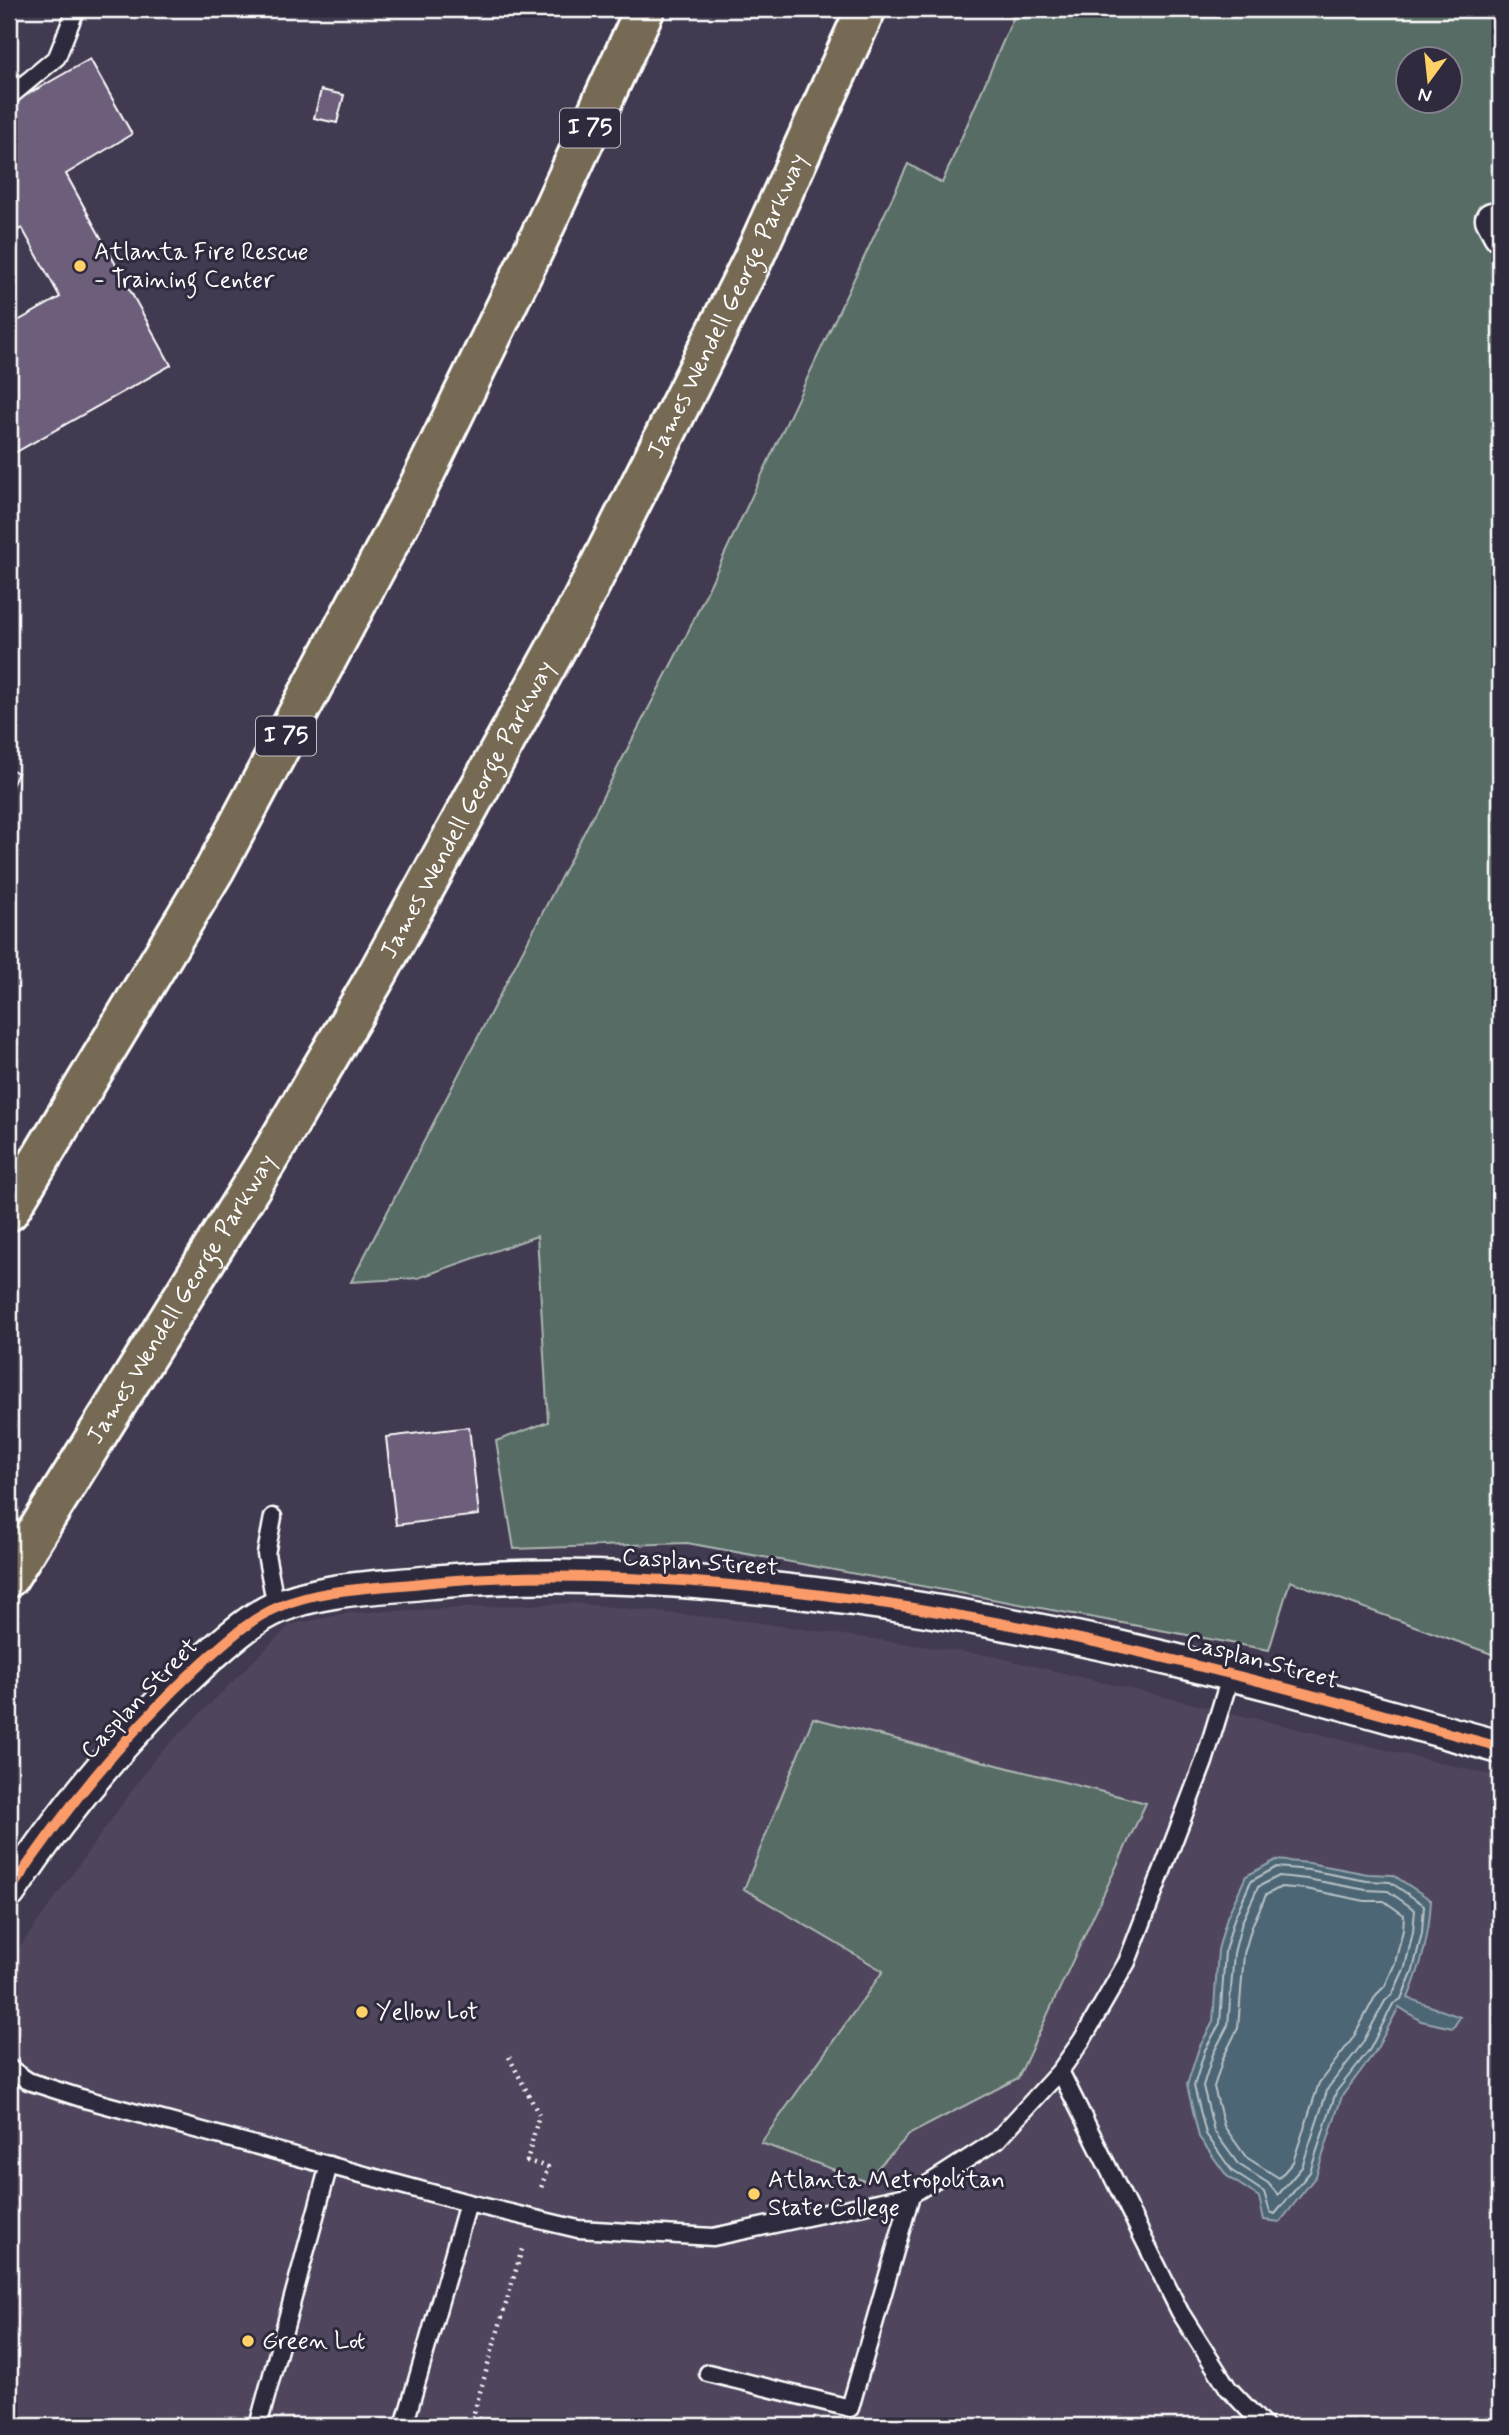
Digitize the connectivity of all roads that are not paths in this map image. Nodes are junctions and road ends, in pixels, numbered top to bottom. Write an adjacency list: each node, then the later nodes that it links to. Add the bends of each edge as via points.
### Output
1 (76, 9): 5 (lane, via 57,57)
2 (624, 9): 6 (highway)
3 (645, 9): 6 (highway, I 75)
4 (866, 9): 9 (highway, James Wendell George Parkway, via 751,261 562,637 272,1153)
5 (9, 97)
6 (535, 247): 7 (highway, I 75, via 414,496 215,869)
7 (9, 1211)
8 (273, 1517): 10 (lane, via 266,1554)
9 (9, 1577)
10 (276, 1608): 11 (street, Casplan Street, via 323,1594 463,1579 653,1578 915,1608 1073,1637); 13 (street, Casplan Street, via 226,1642 127,1737)
11 (1231, 1674): 12 (street, Casplan Street); 15 (lane, via 1203,1762 1127,1962)
12 (1500, 1747)
13 (9, 1892)
14 (9, 2068): 16 (lane, via 28,2081 81,2098)
15 (1060, 2071): 17 (lane, via 997,2140); 22 (lane, via 1180,2312 1228,2388)
16 (329, 2165): 18 (lane); 20 (lane)
17 (911, 2195): 18 (lane, via 713,2238 578,2229); 19 (lane, via 850,2409)
18 (468, 2203): 21 (lane)
19 (708, 2373)
20 (258, 2426)
21 (404, 2426)
22 (1264, 2426)

